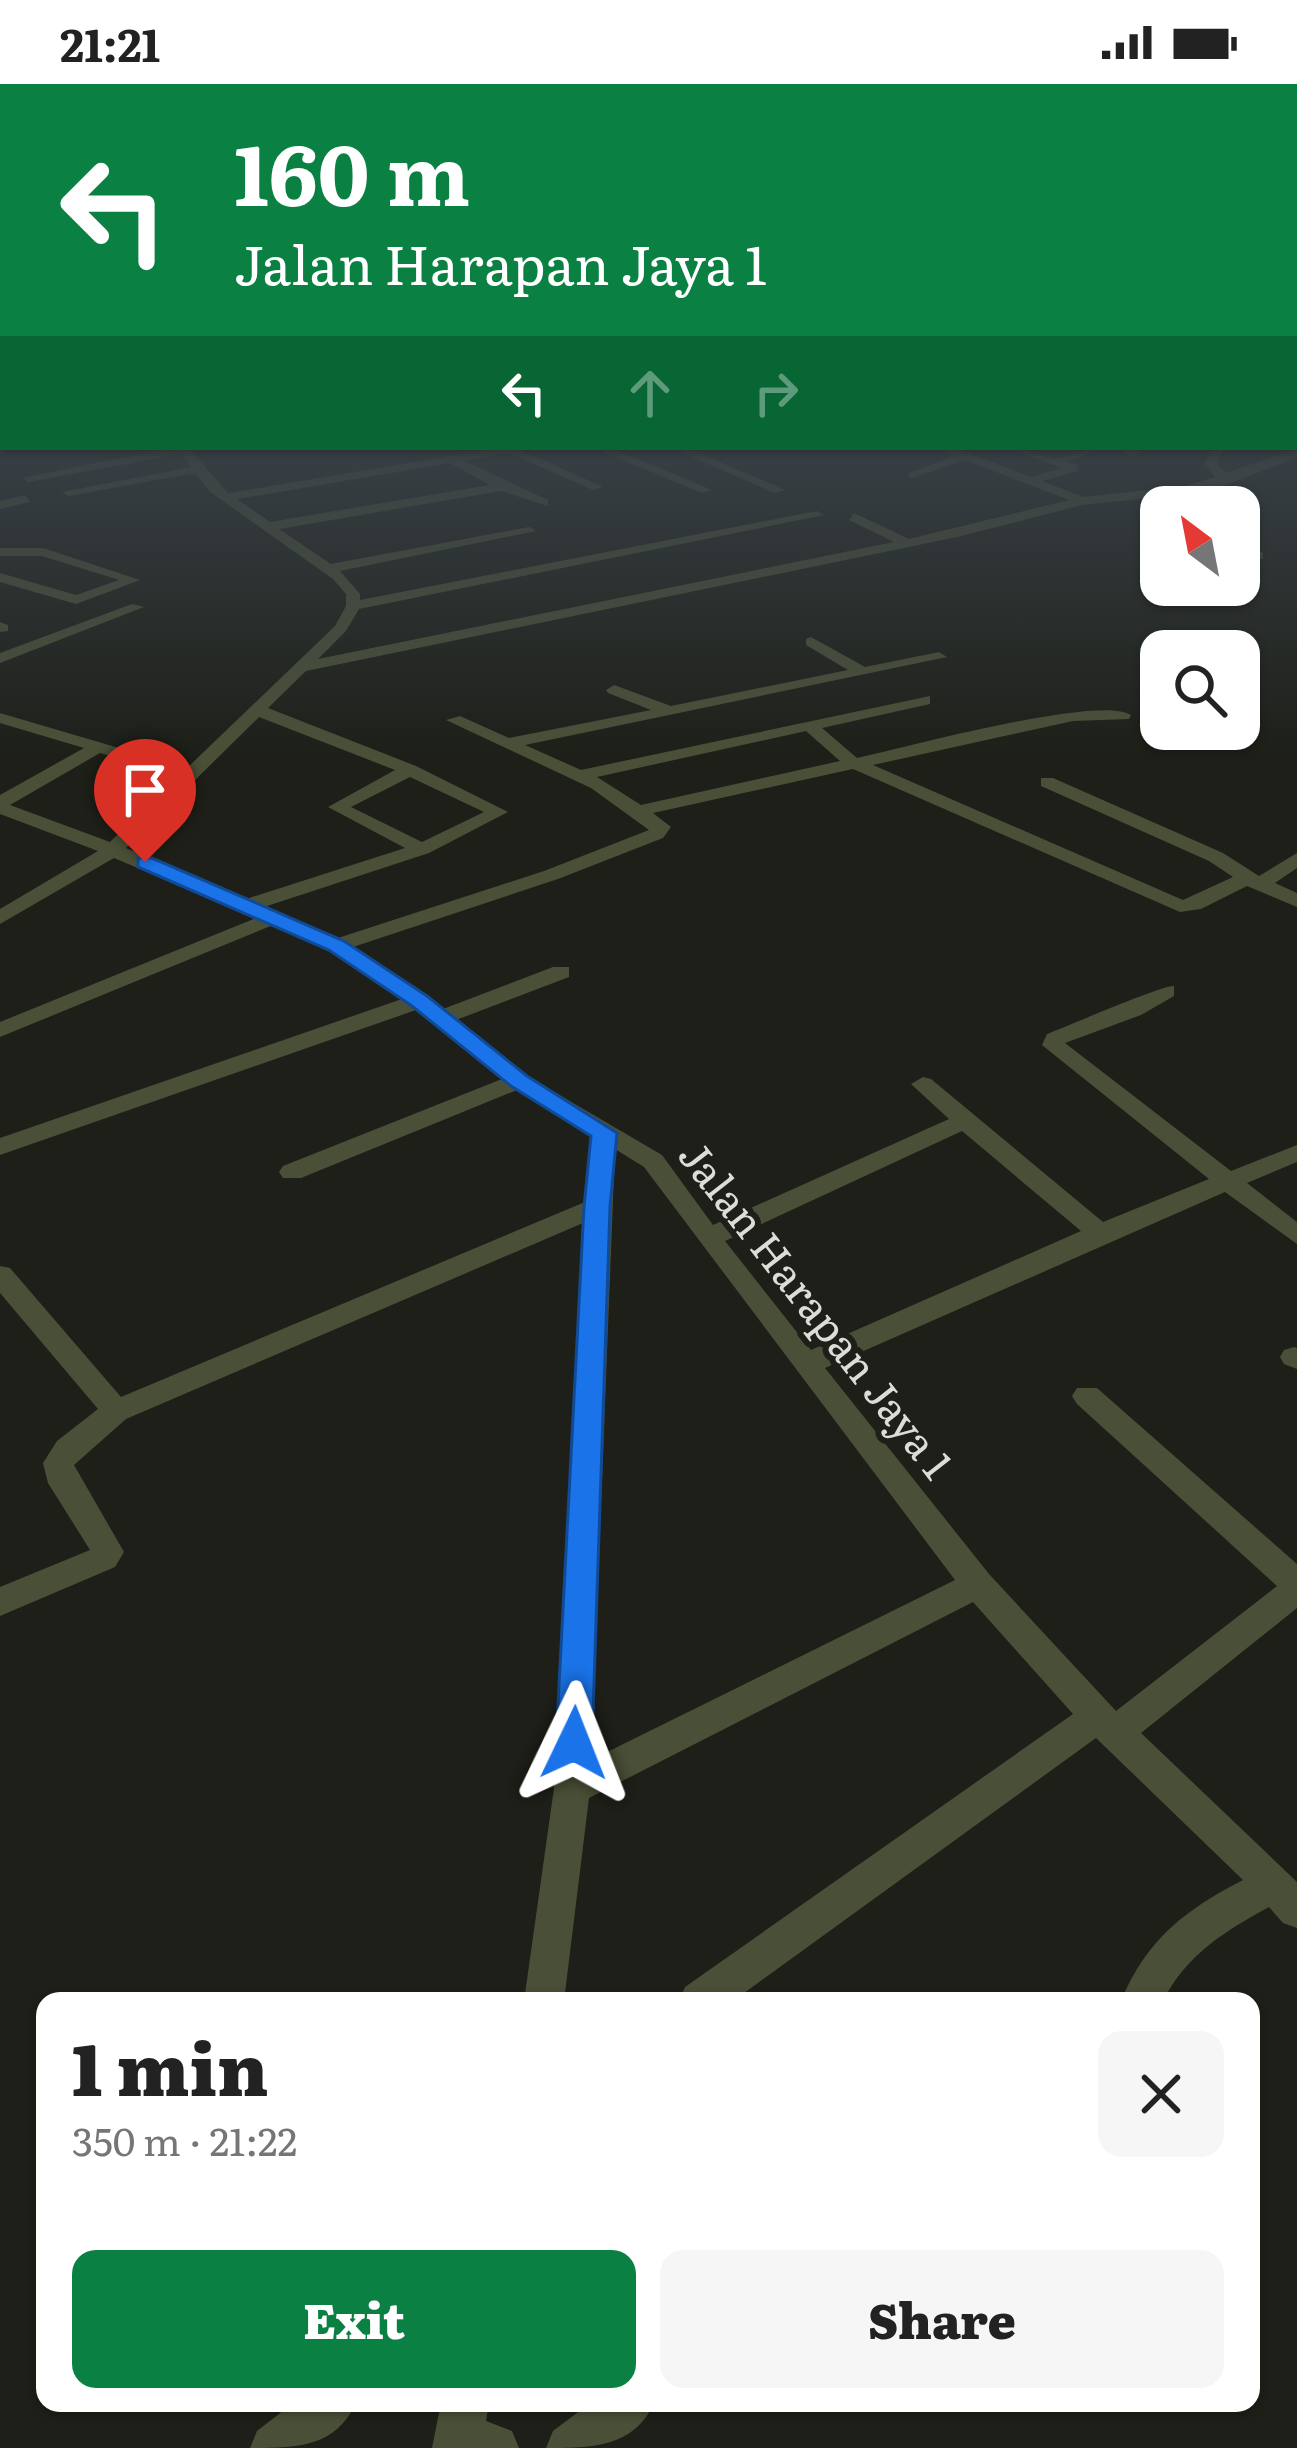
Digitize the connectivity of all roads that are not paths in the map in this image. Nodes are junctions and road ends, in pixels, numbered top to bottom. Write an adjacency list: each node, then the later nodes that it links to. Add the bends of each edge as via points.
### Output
1 (280, 537): 10 (street)
2 (496, 537): 10 (street)
3 (703, 537): 12 (street)
4 (895, 537): 6 (street)
5 (931, 537): 6 (street)
6 (907, 543): 17 (street)
7 (0, 552): 8 (street)
8 (26, 552): 9 (street); 11 (street, via 134,580 76,600)
9 (0, 563)
10 (328, 569): 12 (street, via 348,586)
11 (0, 578)
12 (353, 606): 17 (street)
13 (137, 607): 16 (street)
14 (811, 642): 18 (street)
15 (939, 656): 18 (street)
16 (0, 658)
17 (301, 667): 21 (street)
18 (862, 672): 23 (street)
19 (614, 690): 22 (street)
20 (923, 700): 23 (street)
21 (256, 710): 30 (street); 31 (street)
22 (669, 711): 23 (street); 27 (street)
23 (800, 711): 29 (street); 32 (street)
24 (1123, 715): 29 (street, via 1073,716)
25 (0, 718): 28 (street)
26 (454, 720): 27 (street)
27 (507, 744): 32 (street)
28 (102, 745): 31 (street); 34 (street)
29 (851, 762): 35 (street); 39 (street, via 1180,906)
30 (410, 770): 36 (street, via 337,807); 36 (street, via 499,812)
31 (189, 774): 37 (street)
32 (579, 776): 35 (street)
33 (1047, 782): 39 (street)
34 (1, 808): 37 (street, Jalan Harapan Jaya 1)
35 (641, 810): 43 (street, via 659,822 656,834)
36 (422, 849): 41 (street)
37 (113, 850): 41 (street, Jalan Harapan Jaya 1); 42 (street)
38 (1297, 859): 39 (street)
39 (1254, 881): 40 (street)
40 (1297, 901)
41 (258, 912): 43 (street, Jalan Harapan Jaya 1); 47 (street)
42 (0, 918)
43 (337, 945): 46 (street, Jalan Harapan Jaya 1)
44 (561, 972): 46 (street)
45 (1166, 991): 55 (street, via 1053,1045)
46 (430, 1009): 48 (street, Jalan Harapan Jaya 1); 52 (street)
47 (0, 1030)
48 (519, 1081): 51 (street, Jalan Harapan Jaya 1); 54 (street)
49 (922, 1084): 50 (street)
50 (965, 1121): 57 (street); 59 (street)
51 (604, 1133): 56 (street); 59 (street, Jalan Harapan Jaya 1, via 653,1161)
52 (0, 1147)
53 (1297, 1153): 55 (street)
54 (292, 1172)
55 (1230, 1180): 57 (street); 58 (street)
56 (597, 1207): 63 (street); 68 (street)
57 (1100, 1233): 61 (street)
58 (1297, 1235)
59 (708, 1238): 61 (street, Jalan Harapan Jaya 1)
60 (0, 1275): 63 (street)
61 (807, 1364): 64 (street, Jalan Harapan Jaya 1)
62 (1087, 1396): 65 (street)
63 (116, 1411): 66 (street, via 58,1462 104,1558)
64 (977, 1584): 67 (street, Jalan Harapan Jaya 1); 68 (street)
65 (1297, 1587): 67 (street)
66 (0, 1602)
67 (1107, 1724): 69 (street, Jalan Harapan Jaya 1); 71 (street)
68 (572, 1788): 70 (street)
69 (1285, 1897): 72 (street, via 1198,1924 1160,1960)
70 (545, 1992)
71 (712, 1992)
72 (1146, 1992)
73 (320, 2412): 75 (street)
74 (618, 2412): 76 (street)
75 (274, 2448)
76 (570, 2448)

